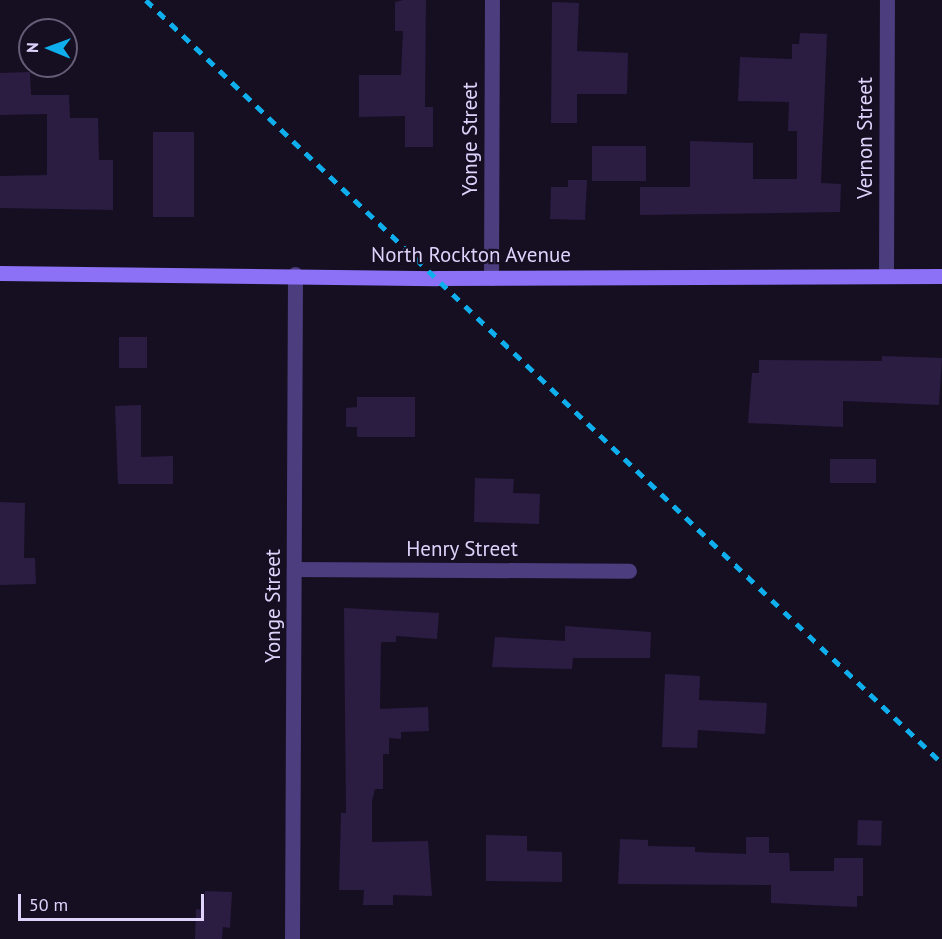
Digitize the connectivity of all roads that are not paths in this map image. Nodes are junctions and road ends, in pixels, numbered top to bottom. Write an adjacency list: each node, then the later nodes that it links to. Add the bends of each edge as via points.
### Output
1 (492, 0): 7 (street, Yonge Street)
2 (887, 0): 5 (street, Vernon Street)
3 (0, 273): 4 (main road, North Rockton Avenue)
4 (295, 274): 7 (main road, North Rockton Avenue); 8 (street, Yonge Street)
5 (886, 276): 6 (main road, North Rockton Avenue); 7 (main road, North Rockton Avenue)
6 (942, 276)
7 (490, 278)
8 (294, 569): 9 (street, Henry Street); 10 (street, Yonge Street)
9 (629, 571)
10 (292, 939)

